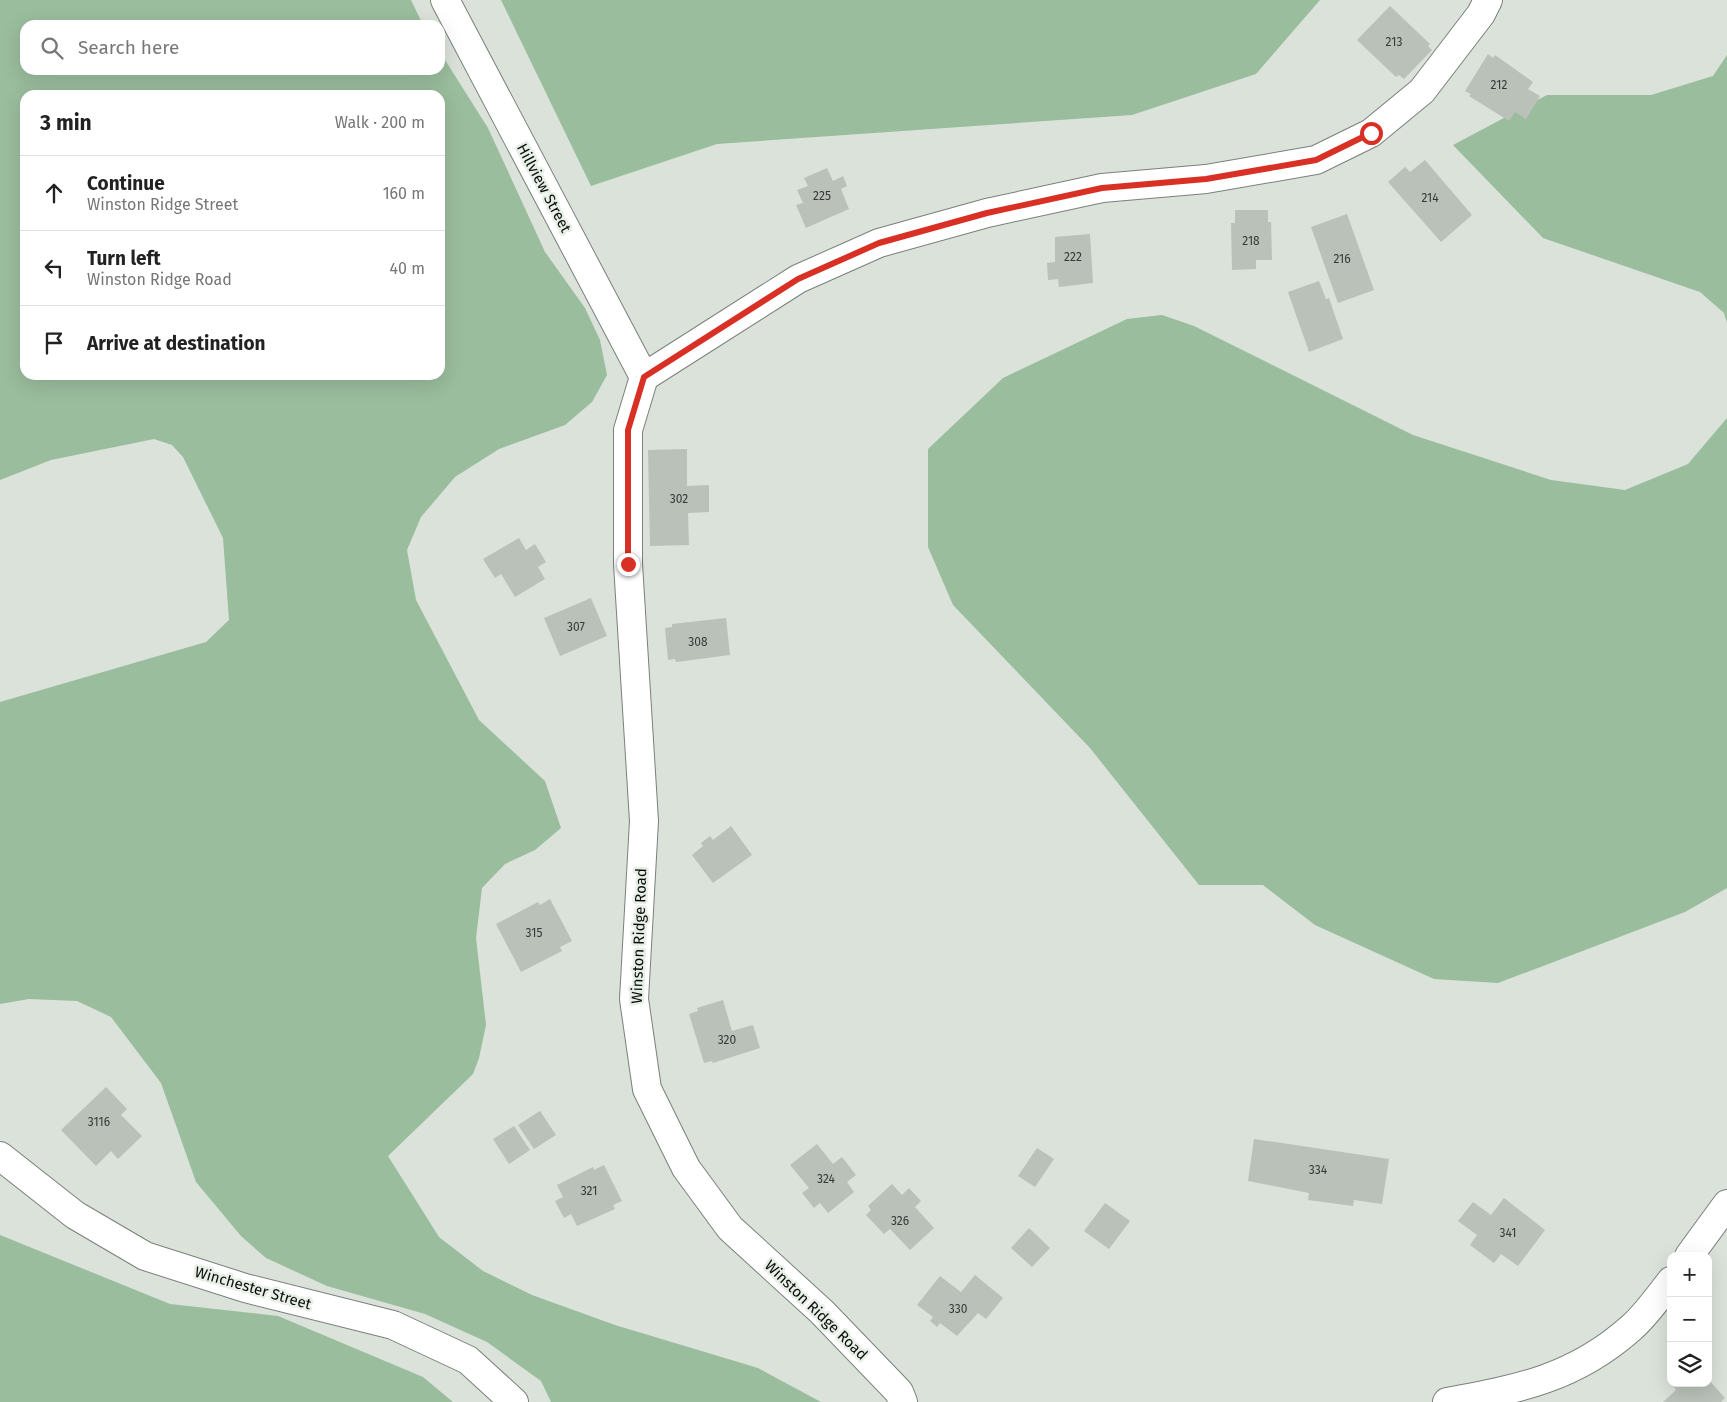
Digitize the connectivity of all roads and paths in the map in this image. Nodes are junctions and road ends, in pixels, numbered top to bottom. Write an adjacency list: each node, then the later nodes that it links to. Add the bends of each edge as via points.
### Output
1 (445, 0): 3 (street, Hillview Street)
2 (1488, 0): 3 (street, via 1481,14 1422,90 1371,133 1316,160 1206,179 1102,188 987,213 879,243 798,279)
3 (644, 377): 9 (street, Winston Ridge Road, via 628,430 628,564 644,821 634,999 647,1089 686,1168 730,1228 822,1312 899,1392)
4 (0, 1156): 8 (street, Winchester Street, via 75,1215 145,1256 245,1288 393,1325 468,1360)
5 (1727, 1204): 6 (street)
6 (1692, 1252)
7 (1667, 1286): 10 (street, via 1633,1327 1588,1360 1559,1376 1495,1394)
8 (514, 1402)
9 (903, 1402)
10 (1447, 1402)

